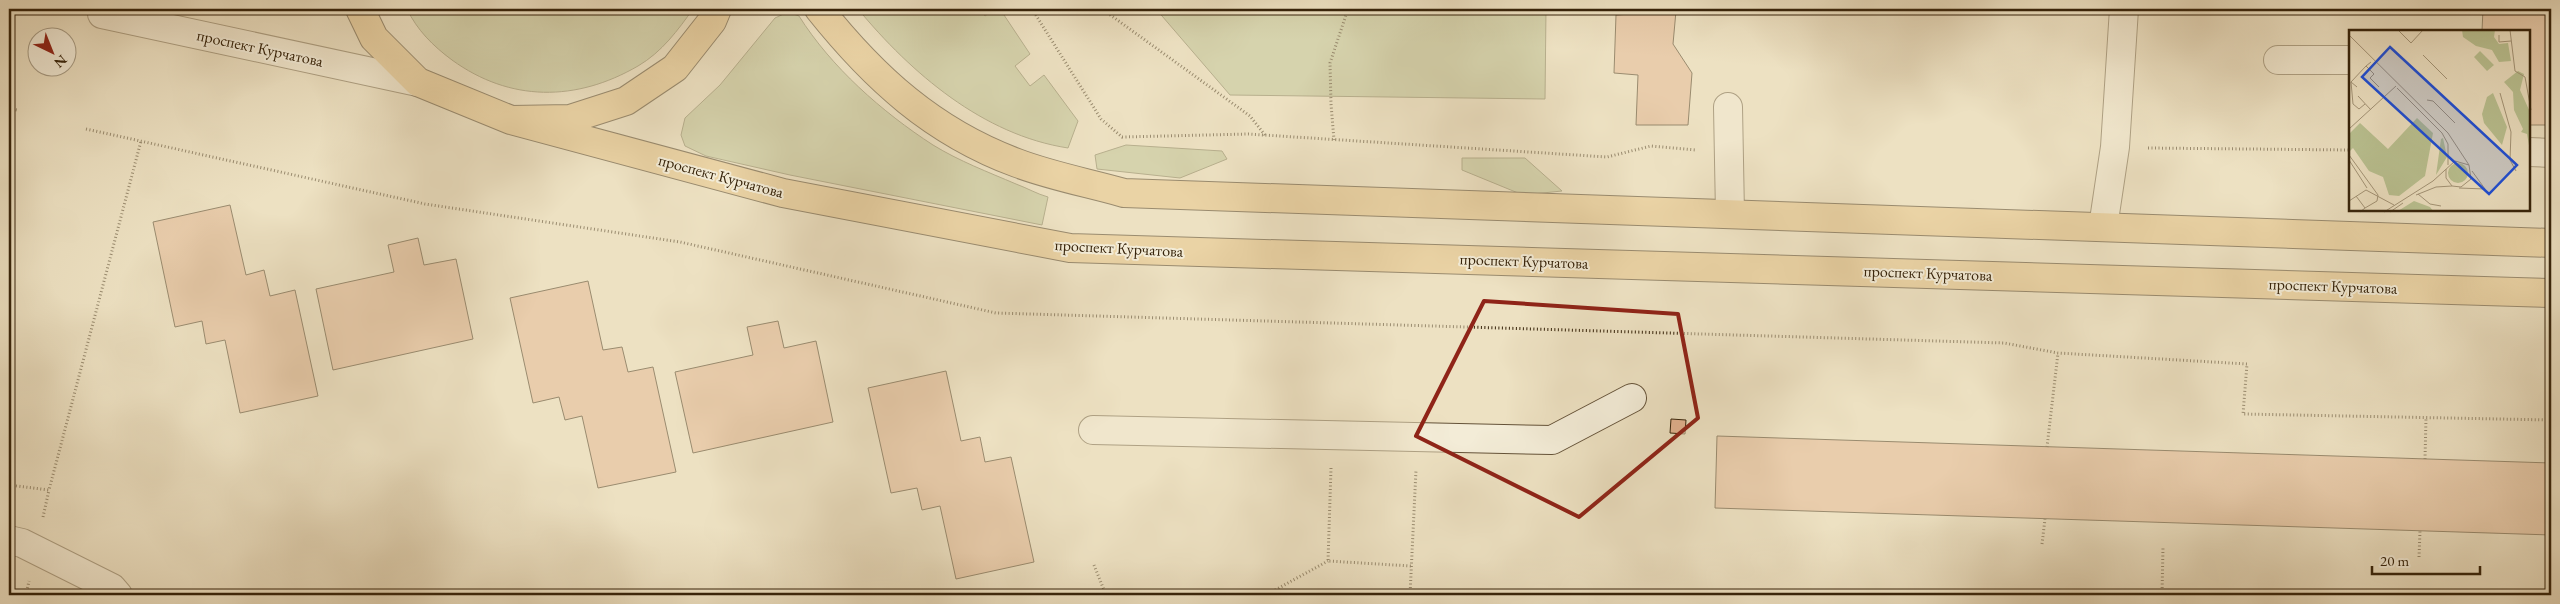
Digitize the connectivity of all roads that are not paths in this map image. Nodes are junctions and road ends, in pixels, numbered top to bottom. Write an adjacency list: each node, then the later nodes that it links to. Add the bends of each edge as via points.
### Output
1 (360, 9): 8 (main road, via 374,38)
2 (717, 9): 10 (main road, via 712,21 675,68 626,101 570,119)
3 (819, 9): 13 (main road, via 888,86 951,133 1018,164 1124,193)
4 (2124, 9): 14 (street, via 2115,147)
5 (104, 11): 8 (street, проспект Курчатова)
6 (2278, 60): 7 (street)
7 (2349, 60)
8 (418, 82): 10 (main road, проспект Курчатова)
9 (1728, 107): 13 (street)
10 (511, 120): 16 (main road, проспект Курчатова, via 784,193 1070,248)
11 (2530, 152): 12 (street)
12 (2551, 153)
13 (1730, 214): 14 (main road)
14 (2103, 228): 15 (main road)
15 (2551, 243)
16 (2551, 293)
17 (1632, 398): 18 (street, via 1552,440)
18 (1093, 430)
19 (9, 540): 20 (street, via 22,543 112,588)
20 (118, 595)

